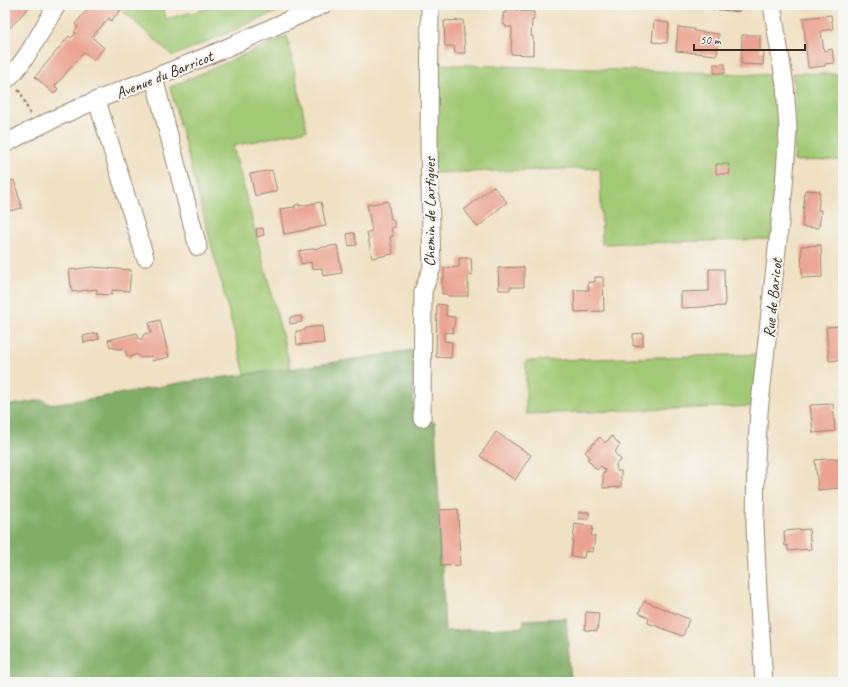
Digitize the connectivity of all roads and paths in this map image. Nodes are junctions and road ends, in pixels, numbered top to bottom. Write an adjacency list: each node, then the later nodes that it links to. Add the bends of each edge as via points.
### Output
1 (57, 5): 6 (street, via 26,56 13,75)
2 (323, 5): 5 (street, Avenue du Barricot)
3 (430, 5): 12 (street, Chemin de Lartigues, via 429,147 432,268 423,291)
4 (772, 5): 13 (street, Rue de Baricot, via 785,85 788,128 756,458 758,592)
5 (154, 78): 7 (street, Avenue du Barricot); 10 (street)
6 (6, 80): 8 (path, via 21,93)
7 (97, 101): 8 (street, Avenue du Barricot); 11 (street)
8 (37, 127): 9 (street, Avenue du Barricot)
9 (5, 144)
10 (198, 247)
11 (145, 257)
12 (422, 418)
13 (764, 682)

